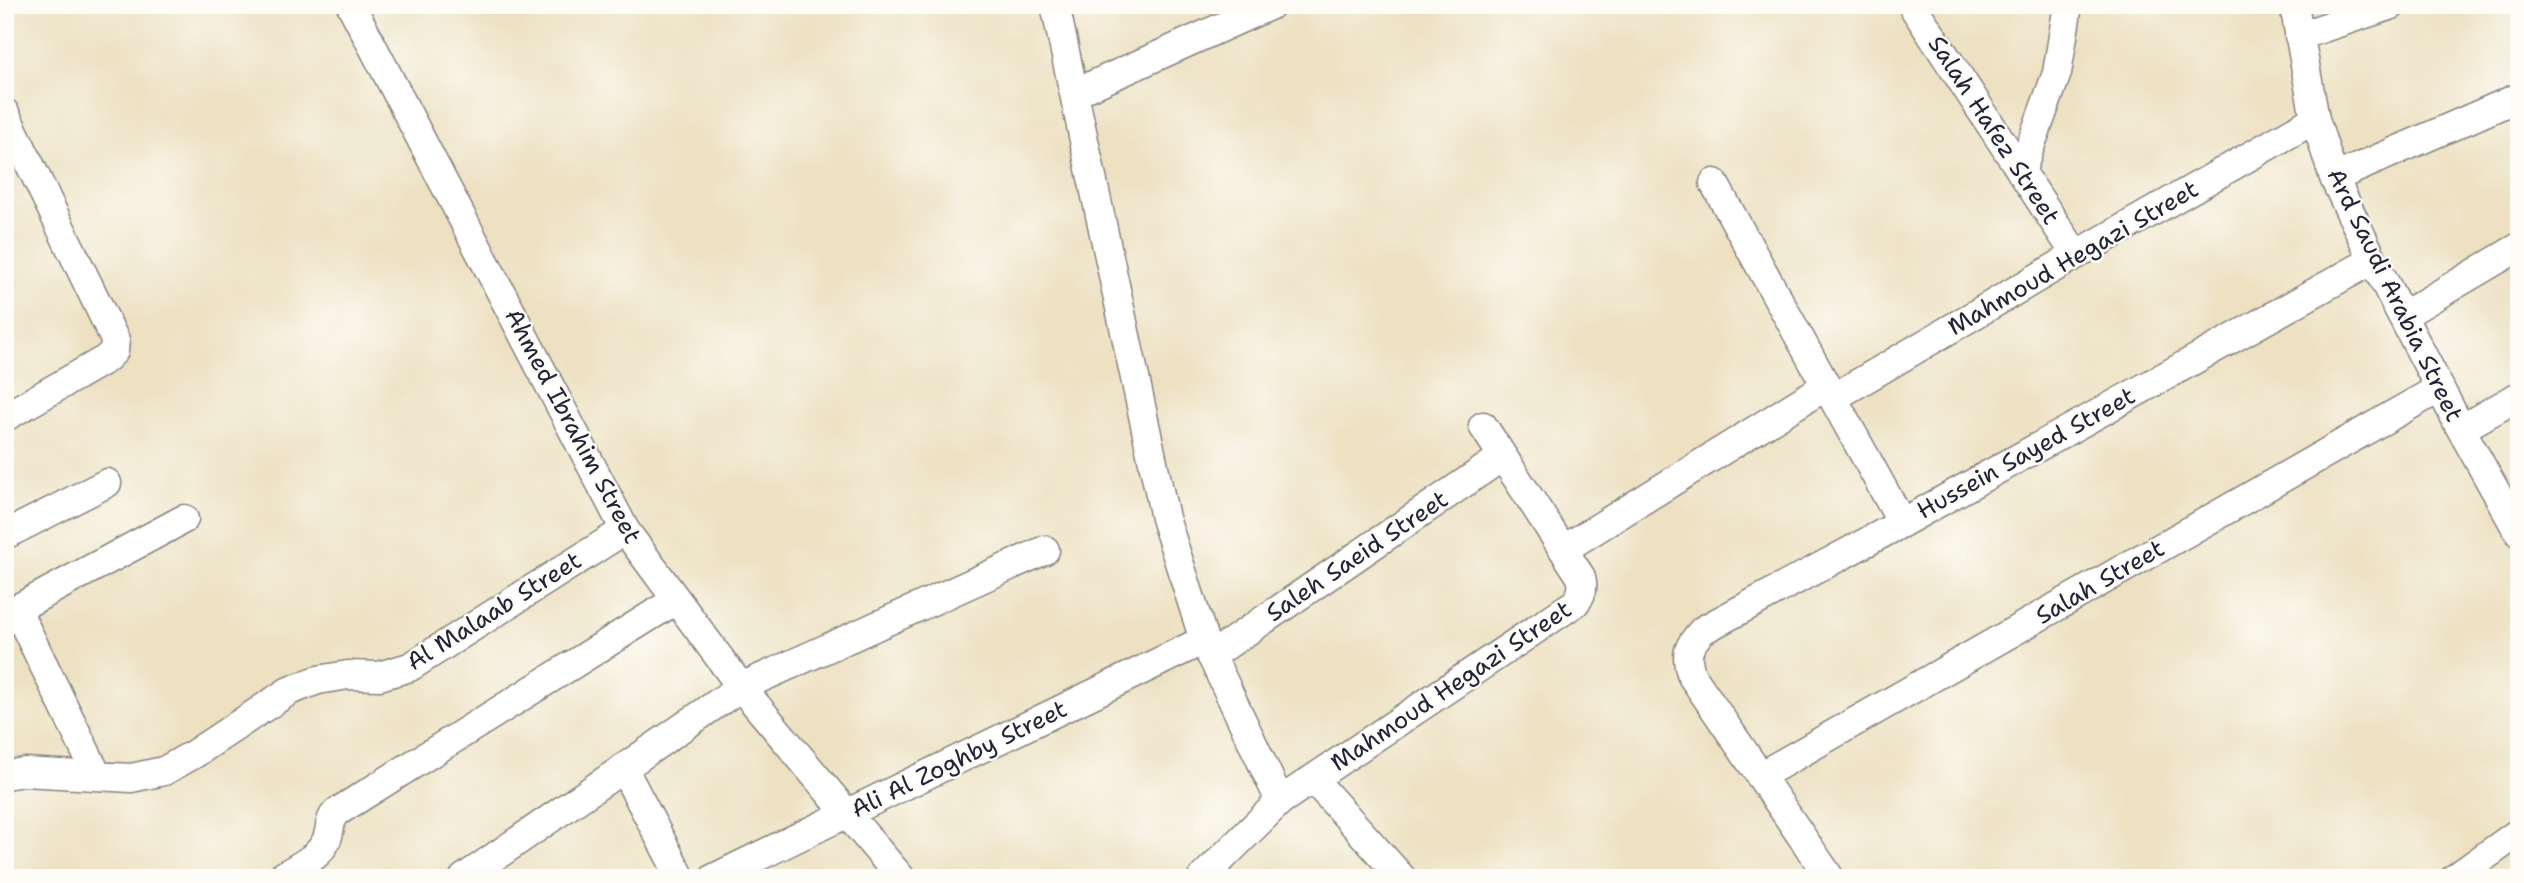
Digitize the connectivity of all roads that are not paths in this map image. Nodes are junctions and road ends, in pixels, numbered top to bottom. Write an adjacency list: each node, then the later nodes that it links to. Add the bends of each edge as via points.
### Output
1 (351, 5): 30 (street, Ahmed Ibrahim Street)
2 (1055, 5): 9 (street)
3 (1271, 5): 9 (street)
4 (1912, 5): 13 (street, Salah Hafez Street)
5 (2068, 5): 13 (street, via 2057,73)
6 (2294, 5): 8 (street, Ard Saudi Arabia Street)
7 (2392, 5): 8 (street)
8 (2299, 36): 12 (street, Ard Saudi Arabia Street)
9 (1075, 93): 37 (street, via 1165,518)
10 (2519, 97): 14 (street)
11 (5, 113): 23 (street, via 115,346 106,359)
12 (2315, 119): 14 (street, Ard Saudi Arabia Street); 17 (street, Mahmoud Hegazi Street)
13 (2021, 172): 17 (street, Salah Hafez Street)
14 (2334, 178): 18 (street, Ard Saudi Arabia Street)
15 (1714, 183): 21 (street)
16 (2519, 247): 19 (street)
17 (2076, 255): 21 (street, Mahmoud Hegazi Street)
18 (2373, 260): 19 (street, Ard Saudi Arabia Street); 29 (street, Hussein Sayed Street)
19 (2402, 316): 20 (street, Ard Saudi Arabia Street)
20 (2440, 388): 25 (street, Ard Saudi Arabia Street); 42 (street, Salah Street)
21 (1830, 392): 29 (street); 34 (street, Mahmoud Hegazi Street)
22 (2519, 396): 25 (street)
23 (5, 417)
24 (1483, 426): 26 (street, Mahmoud Hegazi Street)
25 (2460, 429): 31 (street, Ard Saudi Arabia Street)
26 (1502, 457): 34 (street, Mahmoud Hegazi Street); 37 (street, Saleh Saeid Street)
27 (107, 483): 32 (street)
28 (184, 519): 36 (street)
29 (1902, 523): 42 (street, Hussein Sayed Street, via 1703,630 1691,642 1688,666 1692,676)
30 (625, 530): 35 (street, Ahmed Ibrahim Street); 41 (street, Al Malaab Street, via 410,667 379,676 318,680 289,691 164,771 131,778)
31 (2519, 533)
32 (5, 535)
33 (1045, 550): 38 (street)
34 (1564, 550): 43 (street, Mahmoud Hegazi Street, via 1583,584 1575,603)
35 (676, 600): 38 (street, Ahmed Ibrahim Street); 48 (street, via 337,812 317,854)
36 (11, 612): 41 (street)
37 (1207, 648): 44 (street); 45 (street, Ali Al Zoghby Street)
38 (741, 687): 39 (street); 45 (street, Ahmed Ibrahim Street)
39 (623, 768): 49 (street); 50 (street)
40 (5, 775): 41 (street, Al Malaab Street)
41 (97, 775)
42 (1760, 776): 54 (street)
43 (1313, 779): 44 (street, Mahmoud Hegazi Street); 53 (street)
44 (1280, 801): 47 (street, Mahmoud Hegazi Street)
45 (846, 813): 51 (street, Ali Al Zoghby Street); 52 (street, Ahmed Ibrahim Street)
46 (2519, 832): 55 (street)
47 (1206, 876)
48 (280, 878)
49 (464, 878)
50 (681, 878)
51 (713, 878)
52 (901, 878)
53 (1402, 878)
54 (1830, 878)
55 (2455, 878)

